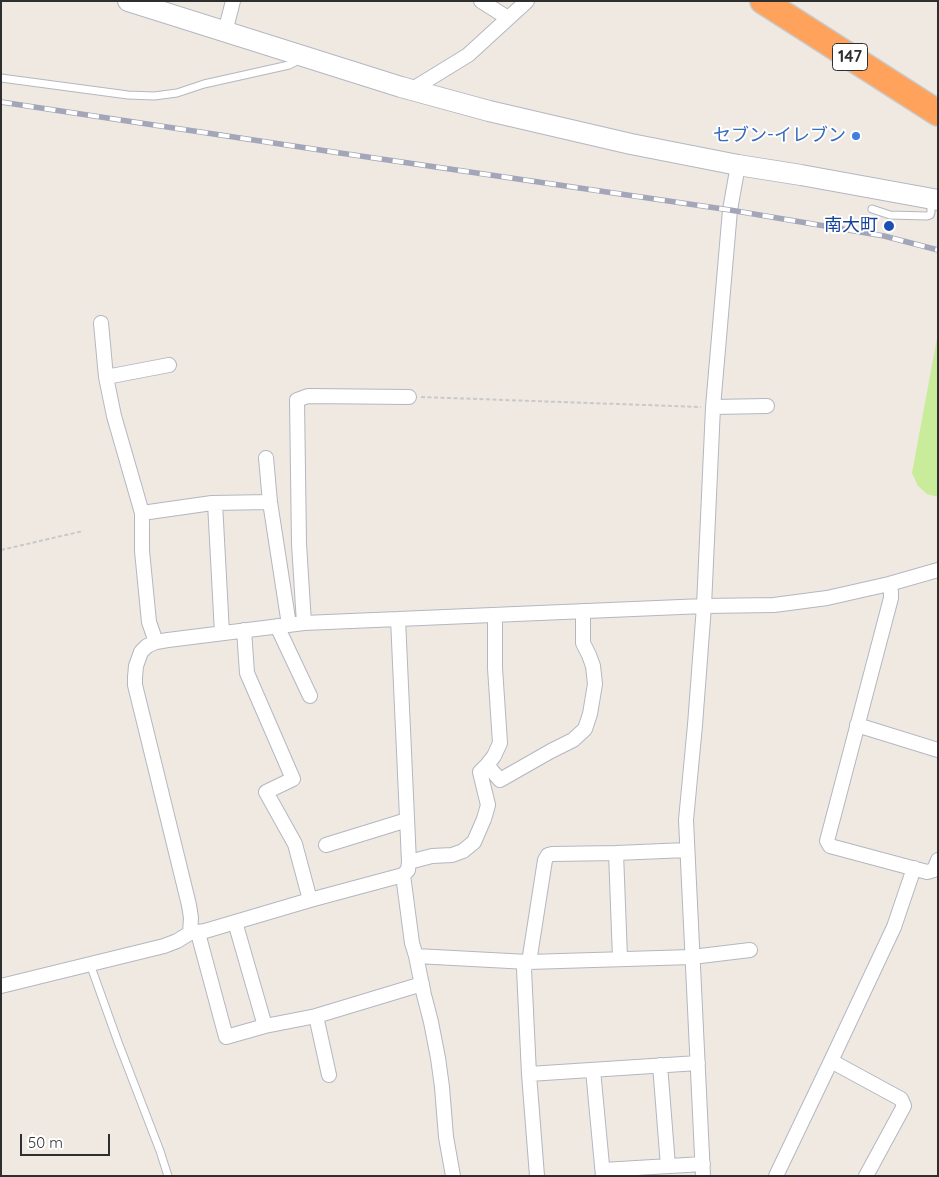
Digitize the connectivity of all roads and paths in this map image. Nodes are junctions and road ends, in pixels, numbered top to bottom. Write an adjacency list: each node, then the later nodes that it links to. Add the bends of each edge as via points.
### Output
1 (128, 1): 8 (street)
2 (233, 1): 8 (street)
3 (481, 1): 7 (street)
4 (527, 1): 7 (street)
5 (763, 1): 13 (highway, 147)
6 (788, 1): 12 (highway, 147)
7 (508, 18): 11 (street, via 468,55)
8 (225, 32): 9 (street)
9 (298, 54): 10 (lane, via 290,65 154,96); 11 (street)
10 (1, 78)
11 (411, 90): 14 (street, via 551,126)
12 (938, 96)
13 (938, 113)
14 (738, 165): 15 (street); 22 (street, via 730,210)
15 (936, 196): 16 (lane, via 927,216 890,215)
16 (872, 210)
17 (101, 323): 19 (street)
18 (169, 365): 19 (street)
19 (106, 377): 26 (street)
20 (409, 396): 22 (path); 35 (street, via 308,396 297,400 299,544)
21 (767, 406): 22 (street)
22 (713, 407): 31 (street)
23 (266, 458): 24 (street)
24 (270, 502): 25 (street); 36 (street)
25 (215, 503): 26 (street); 38 (street)
26 (142, 513): 39 (street, via 149,622)
27 (83, 531): 28 (path)
28 (1, 550)
29 (938, 570): 30 (street)
30 (889, 584): 31 (street, via 827,598 774,605); 41 (street, via 891,598)
31 (704, 606): 32 (street); 46 (street, via 687,803)
32 (583, 611): 33 (street); 43 (street, via 583,643 593,666 596,684 585,729 573,740 500,780)
33 (495, 614): 34 (street); 43 (street, via 500,742)
34 (398, 618): 35 (street); 44 (street)
35 (304, 623): 36 (street)
36 (283, 626): 37 (street); 40 (street)
37 (244, 630): 38 (street); 52 (street, via 248,674 293,779 266,792 295,844)
38 (222, 633): 39 (street)
39 (156, 642): 54 (street, via 141,652 134,677 135,686)
40 (310, 696)
41 (857, 725): 42 (street); 50 (street, via 828,844)
42 (938, 750)
43 (487, 765): 49 (street, via 480,772 488,805 474,842 463,852)
44 (407, 820): 45 (street); 49 (street)
45 (326, 845)
46 (687, 850): 47 (street); 57 (street)
47 (616, 853): 58 (street); 59 (street, via 548,855)
48 (938, 860): 50 (street, via 931,871)
49 (409, 862): 51 (street)
50 (914, 868): 65 (street, via 894,927)
51 (403, 875): 52 (street); 56 (street)
52 (310, 900): 53 (street)
53 (235, 922): 54 (street); 64 (street)
54 (194, 933): 60 (street, via 164,946); 64 (street, via 226,1037)
55 (750, 950): 57 (street)
56 (416, 956): 59 (street); 61 (street)
57 (692, 957): 58 (street); 66 (street)
58 (620, 958): 59 (street)
59 (528, 962): 69 (street, via 524,969)
60 (90, 964): 62 (street); 74 (lane)
61 (422, 984): 63 (street); 75 (street, via 438,1058)
62 (1, 986)
63 (316, 1016): 64 (street); 70 (street)
64 (265, 1026)
65 (831, 1062): 77 (street); 78 (street, via 901,1099 904,1106)
66 (698, 1063): 67 (street); 72 (street)
67 (660, 1066): 68 (street); 71 (street)
68 (594, 1070): 69 (street); 73 (street)
69 (529, 1074): 76 (street)
70 (329, 1075)
71 (668, 1166): 72 (street); 73 (street)
72 (703, 1170)
73 (603, 1173)
74 (168, 1176)
75 (453, 1176)
76 (537, 1176)
77 (776, 1176)
78 (866, 1176)

